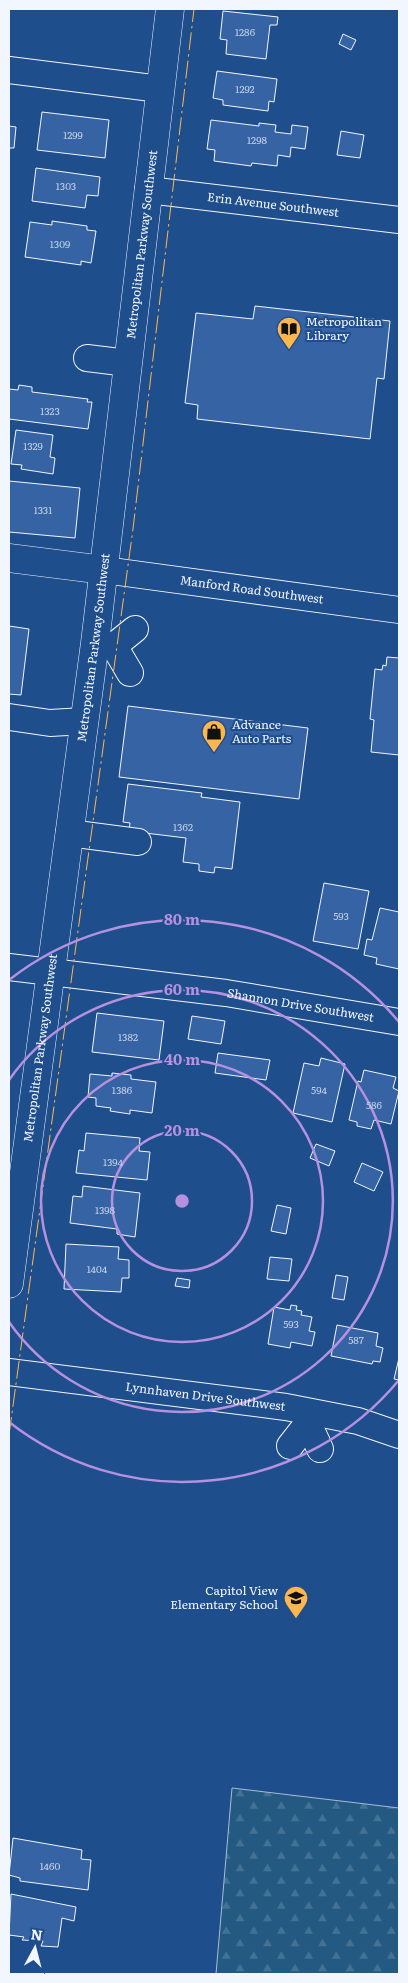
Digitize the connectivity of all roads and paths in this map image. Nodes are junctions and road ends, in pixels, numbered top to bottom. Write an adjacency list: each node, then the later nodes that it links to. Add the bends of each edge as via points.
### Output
1 (170, 9): 3 (main road, Metropolitan Parkway Southwest)
2 (9, 70): 3 (street)
3 (160, 89): 4 (main road, Metropolitan Parkway Southwest)
4 (148, 190): 5 (street, Erin Avenue Southwest); 7 (main road, Metropolitan Parkway Southwest)
5 (399, 220)
6 (87, 358): 7 (street)
7 (128, 363): 9 (main road, Metropolitan Parkway Southwest)
8 (9, 558): 9 (main road)
9 (104, 570): 10 (street, Manford Road Southwest); 12 (main road, Metropolitan Parkway Southwest)
10 (399, 606)
11 (135, 629): 12 (street)
12 (104, 645): 13 (street); 15 (main road, Metropolitan Parkway Southwest)
13 (130, 673)
14 (9, 717): 15 (street, via 50,723)
15 (84, 721): 16 (main road, Metropolitan Parkway Southwest)
16 (69, 833): 17 (street); 19 (main road, Metropolitan Parkway Southwest)
17 (138, 842)
18 (9, 968): 19 (street, Shannon Drive Southwest)
19 (51, 972): 20 (street, Shannon Drive Southwest, via 226,992); 21 (main road, Metropolitan Parkway Southwest)
20 (399, 1022)
21 (17, 1158): 22 (main road, Metropolitan Parkway Southwest)
22 (12, 1227): 23 (main road, Metropolitan Parkway Southwest)
23 (9, 1284)
24 (9, 1372): 25 (street, Lynnhaven Drive Southwest)
25 (309, 1417): 26 (street, Lynnhaven Drive Southwest, via 358,1421); 27 (street); 28 (street)
26 (399, 1434)
27 (290, 1446)
28 (320, 1449)

